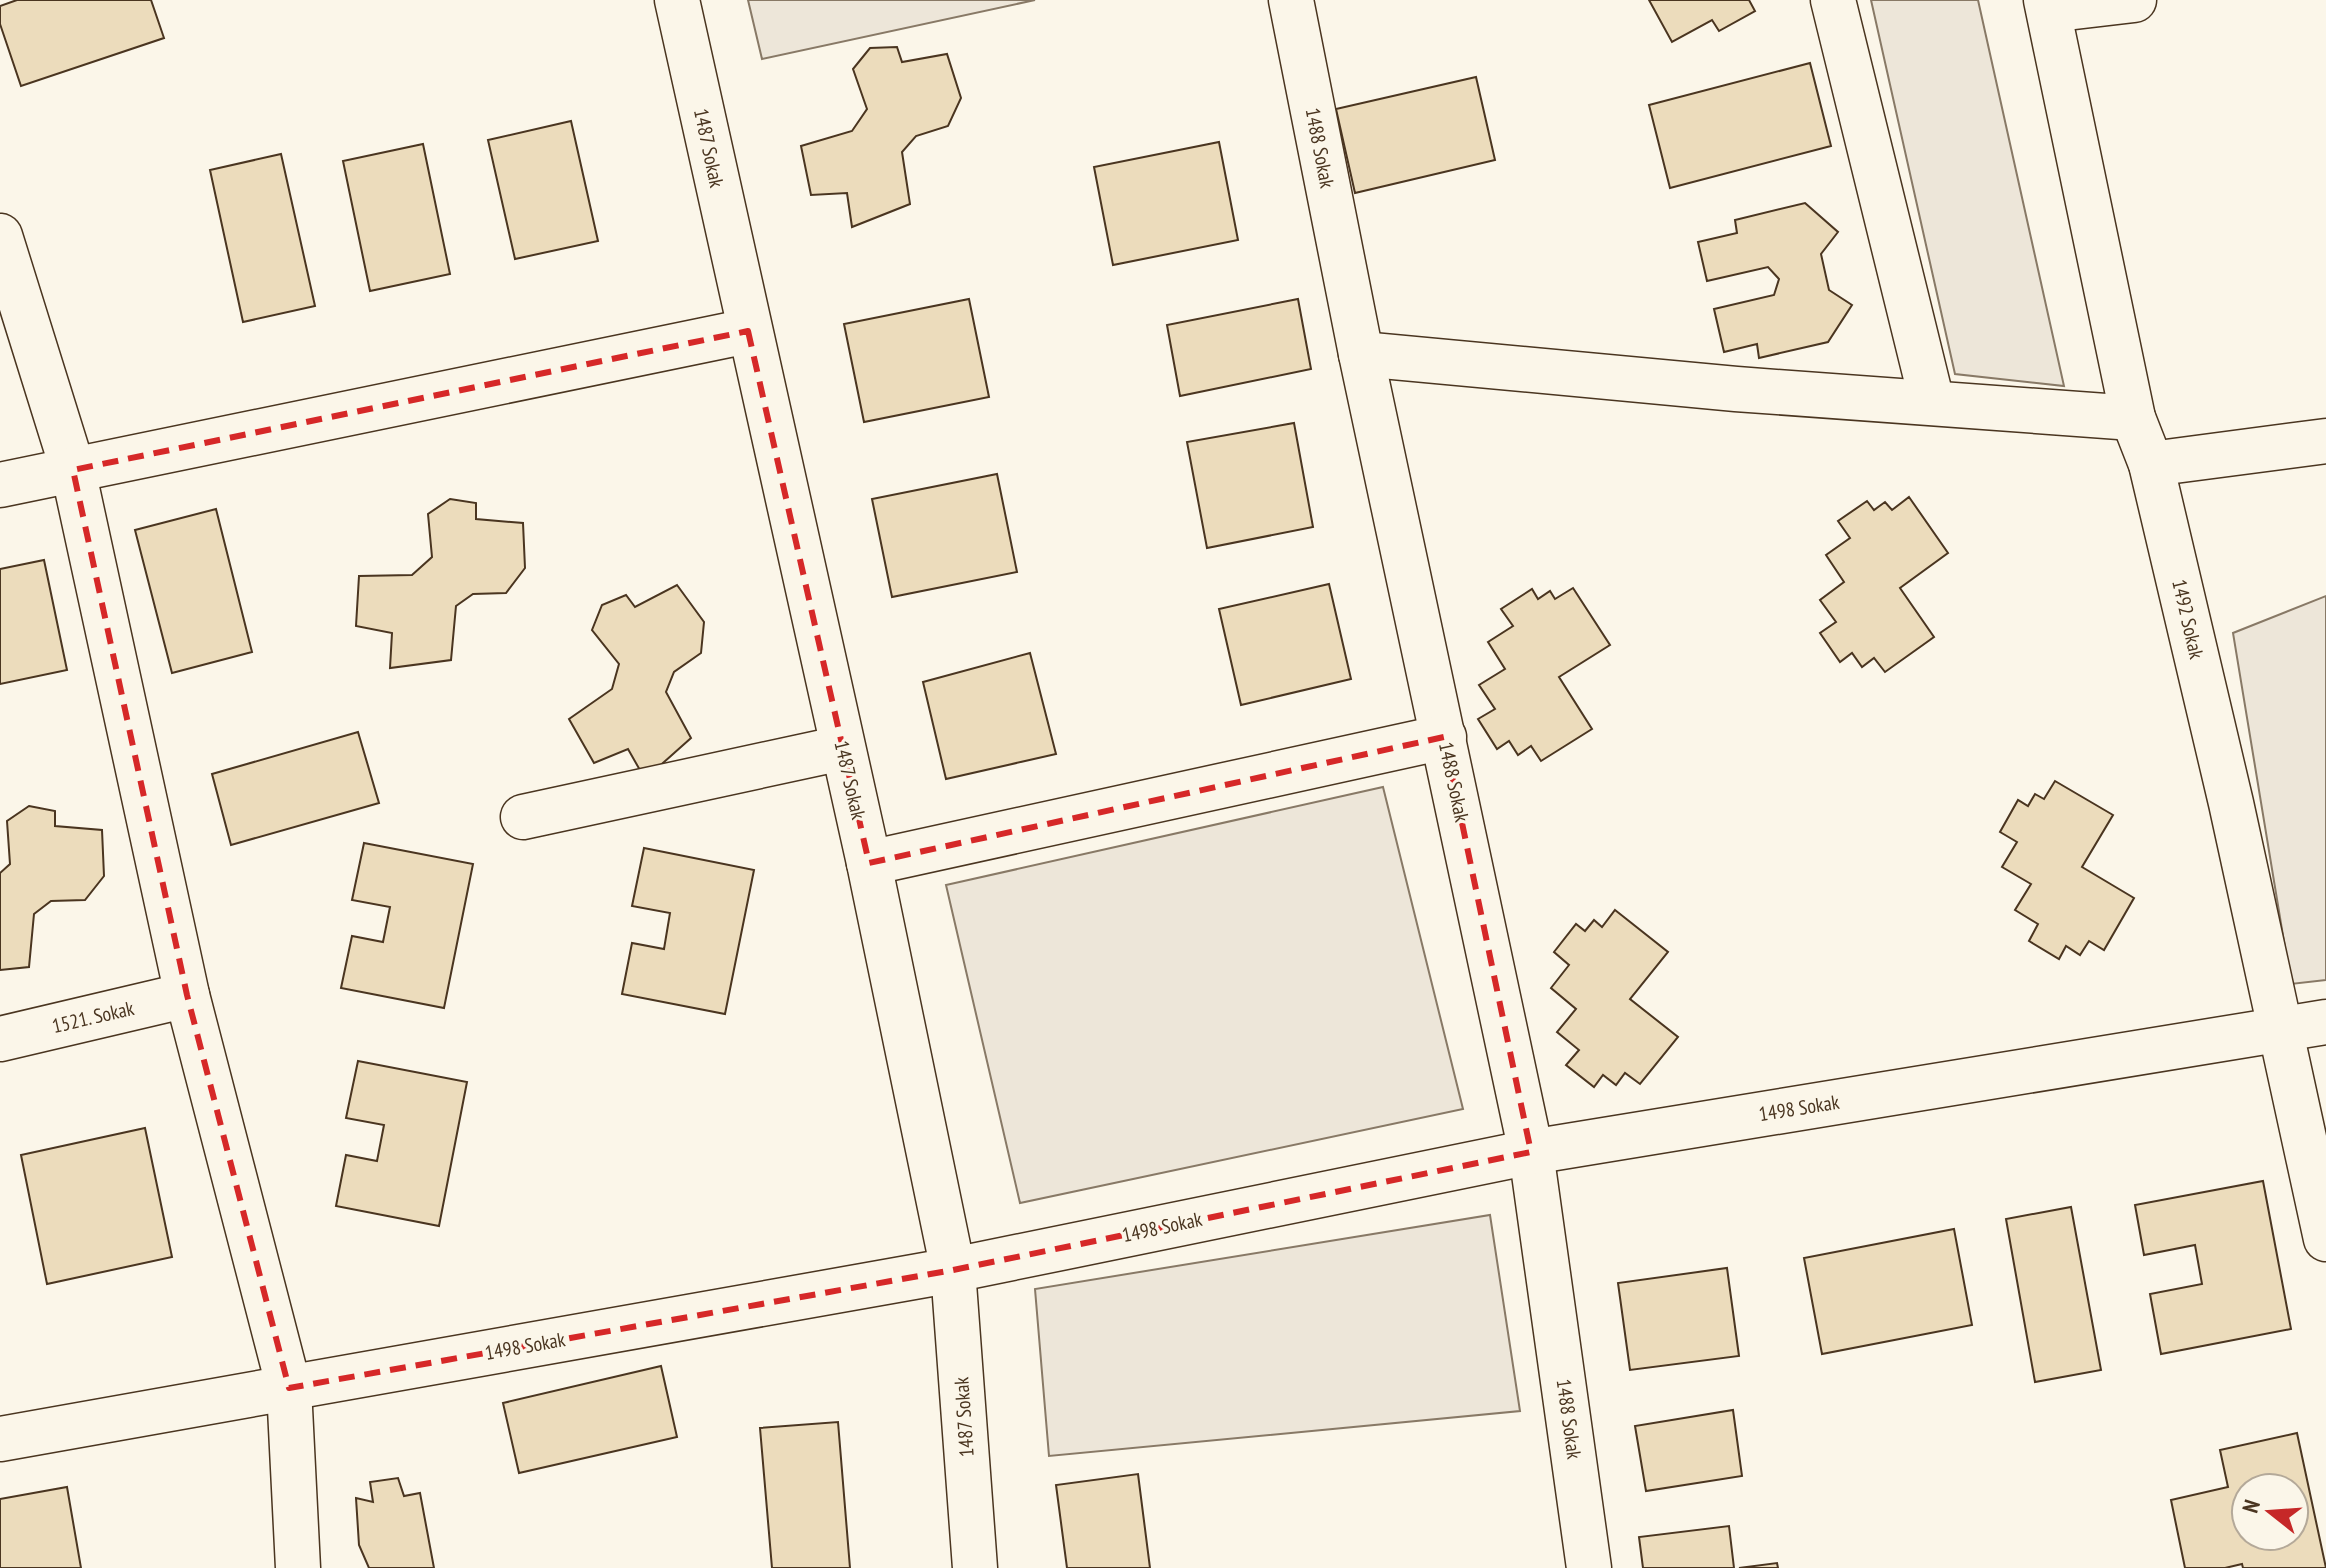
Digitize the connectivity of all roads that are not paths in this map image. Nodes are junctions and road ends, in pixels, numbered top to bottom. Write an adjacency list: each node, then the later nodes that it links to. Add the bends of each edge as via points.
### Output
1 (677, 0): 7 (street, 1487 Sokak)
2 (1291, 0): 8 (street, 1488 Sokak)
3 (1833, 0): 9 (street)
4 (2134, 0): 5 (street)
5 (2047, 5): 10 (street, 1492 Sokak)
6 (0, 236): 13 (street)
7 (748, 331): 13 (street); 16 (street, 1487 Sokak)
8 (1361, 354): 9 (street); 15 (street, 1488 Sokak)
9 (1932, 402): 10 (street)
10 (2133, 418): 12 (street, 1492 Sokak)
11 (2326, 441): 12 (street)
12 (2151, 464): 21 (street, 1492 Sokak)
13 (73, 470): 14 (street); 19 (street)
14 (0, 485)
15 (1444, 737): 18 (street); 23 (street, 1488 Sokak)
16 (842, 748): 17 (street); 18 (street, 1487 Sokak)
17 (523, 817)
18 (869, 863): 25 (street, 1487 Sokak)
19 (187, 995): 22 (street, 1521. Sokak); 26 (street)
20 (2326, 1022): 21 (street, 1498 Sokak)
21 (2280, 1028): 23 (street, 1498 Sokak); 24 (street, 1492 Sokak)
22 (0, 1039)
23 (1531, 1152): 25 (street, 1498 Sokak); 30 (street, 1488 Sokak)
24 (2326, 1239)
25 (953, 1270): 26 (street, 1498 Sokak); 29 (street, 1487 Sokak)
26 (289, 1388): 27 (street, 1498 Sokak); 28 (street)
27 (0, 1439)
28 (298, 1568)
29 (975, 1568)
30 (1589, 1568)

